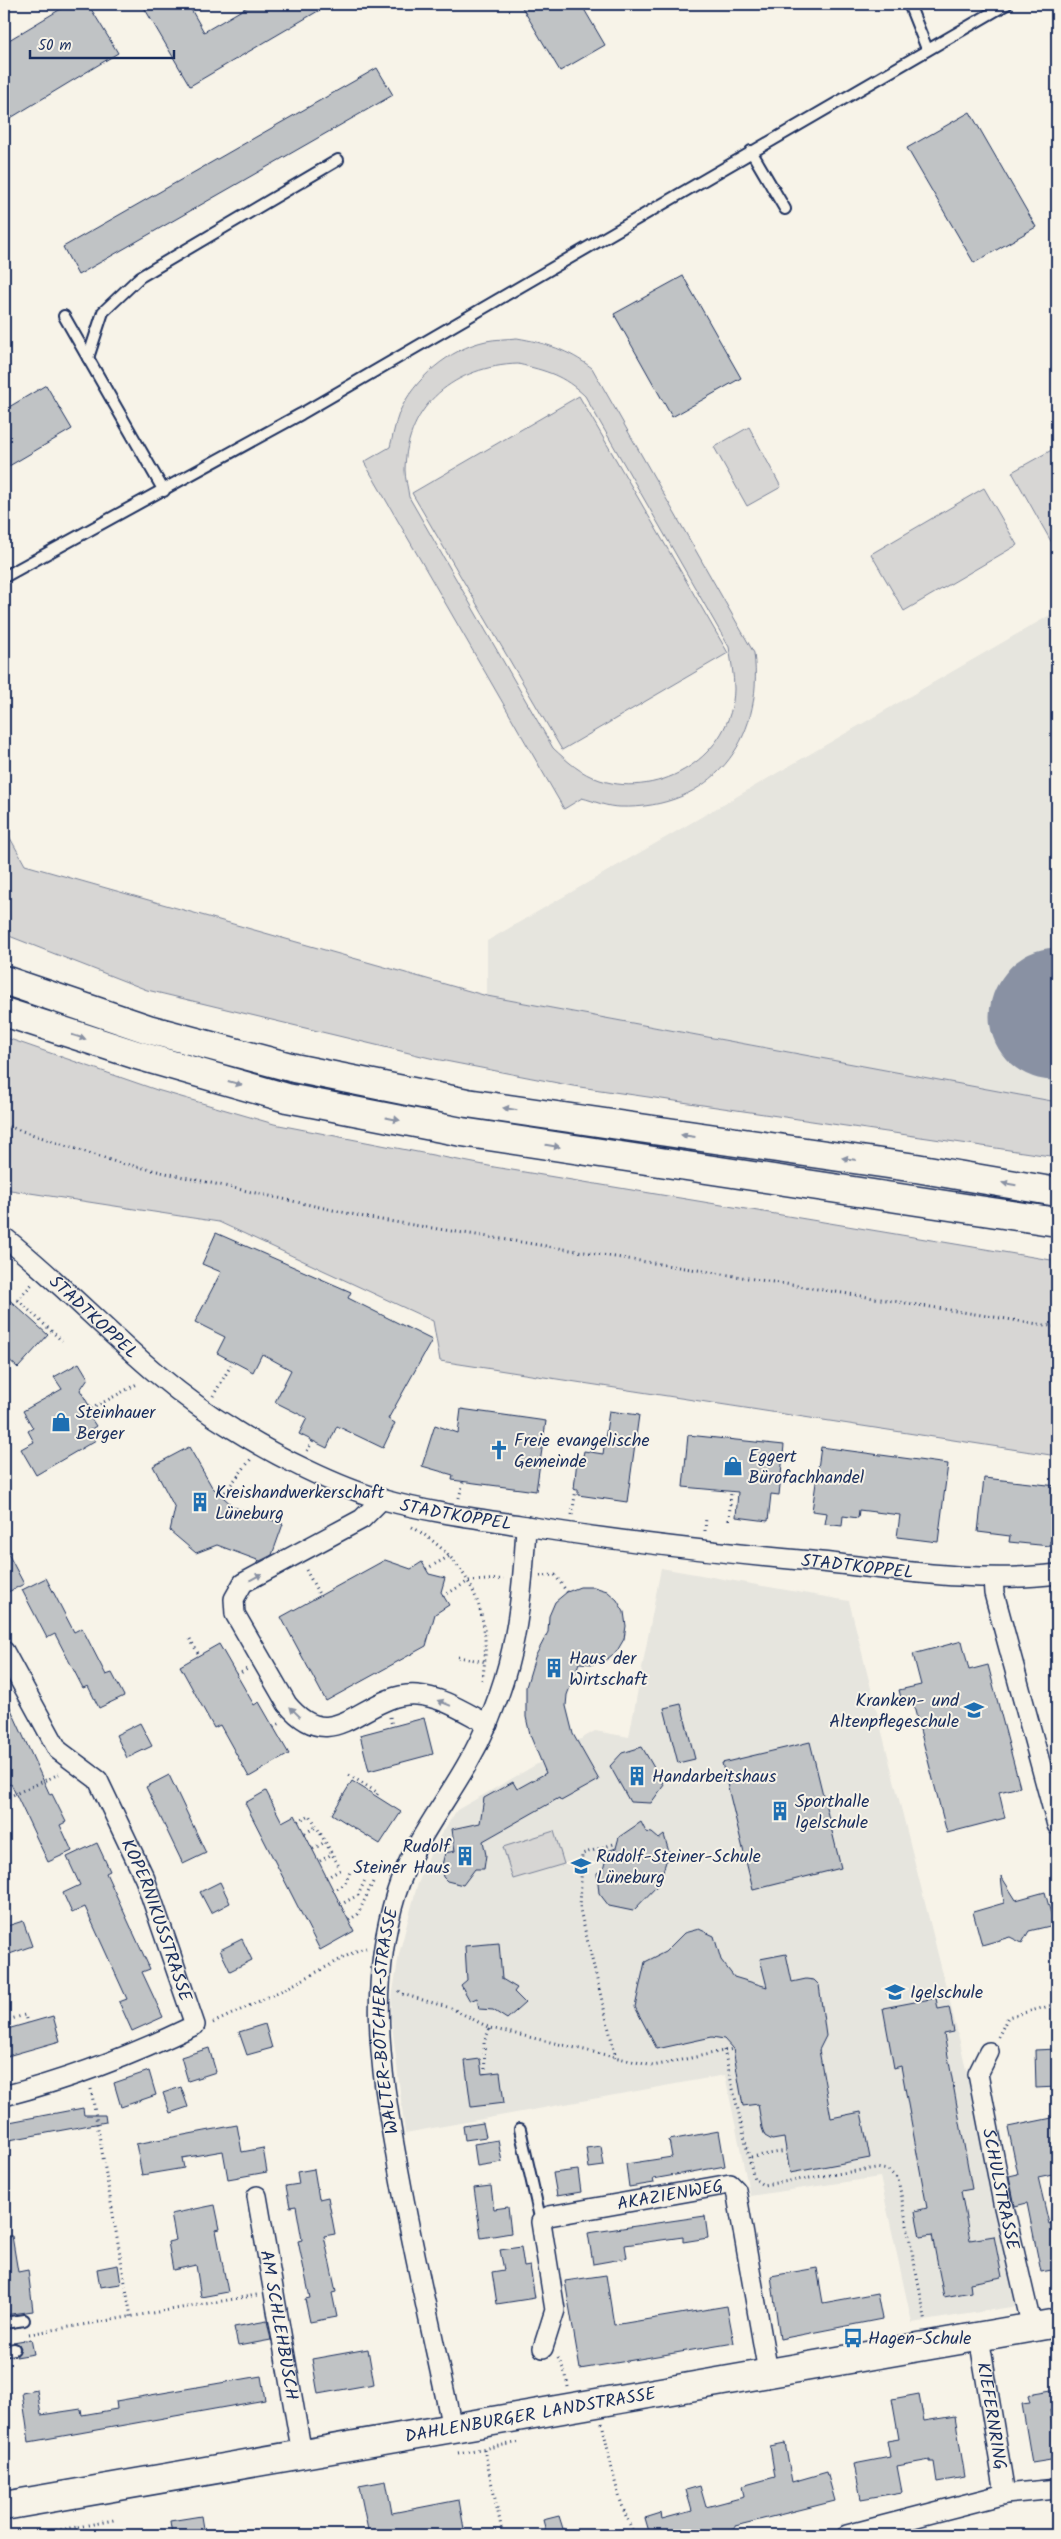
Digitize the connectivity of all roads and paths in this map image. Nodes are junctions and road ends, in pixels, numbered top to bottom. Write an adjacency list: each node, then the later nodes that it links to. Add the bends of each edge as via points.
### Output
1 (910, 4): 3 (lane)
2 (1007, 4): 3 (lane)
3 (927, 50): 4 (lane)
4 (751, 151): 6 (lane); 9 (lane, via 301,414)
5 (338, 160): 8 (lane, via 140,277 103,312)
6 (785, 209)
7 (64, 316): 8 (lane)
8 (88, 358): 9 (lane)
9 (164, 490): 10 (lane)
10 (4, 577)
11 (4, 980): 14 (main road, one-way to 11, via 916,1168 467,1103 294,1068 148,1029)
12 (4, 1012): 15 (main road, one-way to 15, via 137,1055 316,1104 462,1132)
13 (4, 1125): 20 (path, via 116,1162 369,1218)
14 (1057, 1192)
15 (1057, 1222)
16 (4, 1237): 27 (street, STADTKOPPEL, via 148,1368)
17 (39, 1290): 18 (path, via 32,1284)
18 (18, 1300): 19 (path); 21 (path)
19 (14, 1304)
20 (1057, 1327)
21 (62, 1341)
22 (233, 1362): 27 (path)
23 (130, 1377): 24 (path)
24 (137, 1384): 25 (path); 26 (path)
25 (145, 1389)
26 (91, 1409)
27 (203, 1411): 34 (street, STADTKOPPEL, via 300,1465)
28 (243, 1454): 29 (path)
29 (251, 1459): 30 (path); 33 (path)
30 (259, 1464)
31 (576, 1489): 38 (path)
32 (730, 1492): 35 (path)
33 (222, 1496)
34 (382, 1499): 37 (street, STADTKOPPEL); 39 (street, via 362,1519)
35 (729, 1520)
36 (407, 1525): 40 (path, via 424,1534)
37 (526, 1526): 38 (street, STADTKOPPEL); 51 (street, WALTER-BÖTCHER-STRASSE, via 524,1577 514,1647)
38 (569, 1533): 43 (street, STADTKOPPEL, via 703,1551)
39 (298, 1553): 44 (path); 50 (street, one-way to 39, via 440,1701 416,1695 385,1701 334,1726 322,1728 295,1714 286,1704 236,1614 234,1599 244,1584)
40 (450, 1556): 41 (path); 49 (path, via 469,1581 482,1612)
41 (426, 1569)
42 (1057, 1574): 43 (street, STADTKOPPEL)
43 (993, 1578): 57 (street, via 994,1593)
44 (320, 1596)
45 (190, 1639): 47 (path)
46 (4, 1651): 52 (street, KOPERNIKUSSTRASSE, via 58,1750)
47 (199, 1655)
48 (458, 1657): 49 (path)
49 (486, 1662): 50 (path, via 480,1693)
50 (470, 1715): 51 (street)
51 (488, 1724): 103 (street, WALTER-BÖTCHER-STRASSE, via 408,1863 389,1919 378,1980 380,2053 387,2108)
52 (78, 1765): 55 (path); 77 (street, KOPERNIKUSSTRASSE, via 98,1780 145,1879)
53 (348, 1775): 54 (path, via 378,1793)
54 (376, 1796)
55 (4, 1800)
56 (298, 1821): 58 (path, via 310,1815)
57 (1057, 1825)
58 (316, 1827): 59 (path); 60 (path)
59 (305, 1833)
60 (325, 1842): 62 (path); 63 (path)
61 (618, 1843): 82 (path, via 582,1854 580,1910)
62 (313, 1849)
63 (332, 1854): 64 (path); 66 (path, via 340,1869)
64 (320, 1861)
65 (350, 1872): 69 (path, via 345,1884)
66 (326, 1878)
67 (366, 1878): 70 (path, via 358,1895)
68 (373, 1882): 71 (path, via 358,1914)
69 (333, 1891)
70 (340, 1905)
71 (348, 1920)
72 (368, 1939): 77 (path, via 366,1948 287,1988 208,2025)
73 (402, 1994): 78 (path, via 451,2008)
74 (1057, 2004): 81 (path, via 1008,2017)
75 (4, 2021): 76 (path, via 25,2015)
76 (27, 2023)
77 (195, 2025): 83 (street, KOPERNIKUSSTRASSE, via 142,2051)
78 (490, 2028): 82 (path); 84 (path, via 484,2042)
79 (733, 2048): 80 (path)
80 (724, 2050): 82 (path, via 653,2066); 88 (path)
81 (989, 2052): 96 (street, SCHULSTRASSE, via 978,2074 1003,2203)
82 (616, 2058)
83 (88, 2071): 85 (street, KOPERNIKUSSTRASSE); 92 (path)
84 (485, 2074)
85 (4, 2096)
86 (520, 2129): 90 (lane)
87 (786, 2151): 88 (path)
88 (750, 2157): 94 (path, via 754,2179 763,2185 876,2168 888,2170 898,2179)
89 (257, 2196): 91 (street, AM SCHLEHBUSCH)
90 (541, 2222): 99 (street, via 555,2310); 100 (street, AKAZIENWEG, via 549,2216 730,2184 736,2190)
91 (274, 2292): 92 (path); 104 (street, AM SCHLEHBUSCH)
92 (131, 2317): 97 (path)
93 (24, 2320): 95 (lane)
94 (926, 2321)
95 (4, 2323)
96 (1045, 2325): 98 (main road, DAHLENBURGER LANDSTRASSE)
97 (23, 2335)
98 (979, 2336): 100 (main road, DAHLENBURGER LANDSTRASSE); 106 (street, KIEFERNRING)
99 (543, 2348): 101 (path, via 560,2359)
100 (768, 2372): 103 (main road, DAHLENBURGER LANDSTRASSE)
101 (568, 2391)
102 (604, 2428): 113 (path, via 625,2517)
103 (454, 2440): 104 (main road, DAHLENBURGER LANDSTRASSE); 112 (path, via 484,2449)
104 (302, 2454): 107 (main road, DAHLENBURGER LANDSTRASSE)
105 (1057, 2489): 106 (street, KIEFERNRING)
106 (1004, 2494): 114 (street, KIEFERNRING)
107 (4, 2506)
108 (114, 2520): 109 (path)
109 (78, 2527): 110 (path); 111 (path, via 44,2532)
110 (78, 2532)
111 (45, 2535)
112 (503, 2535)
113 (635, 2535)
114 (847, 2535)

